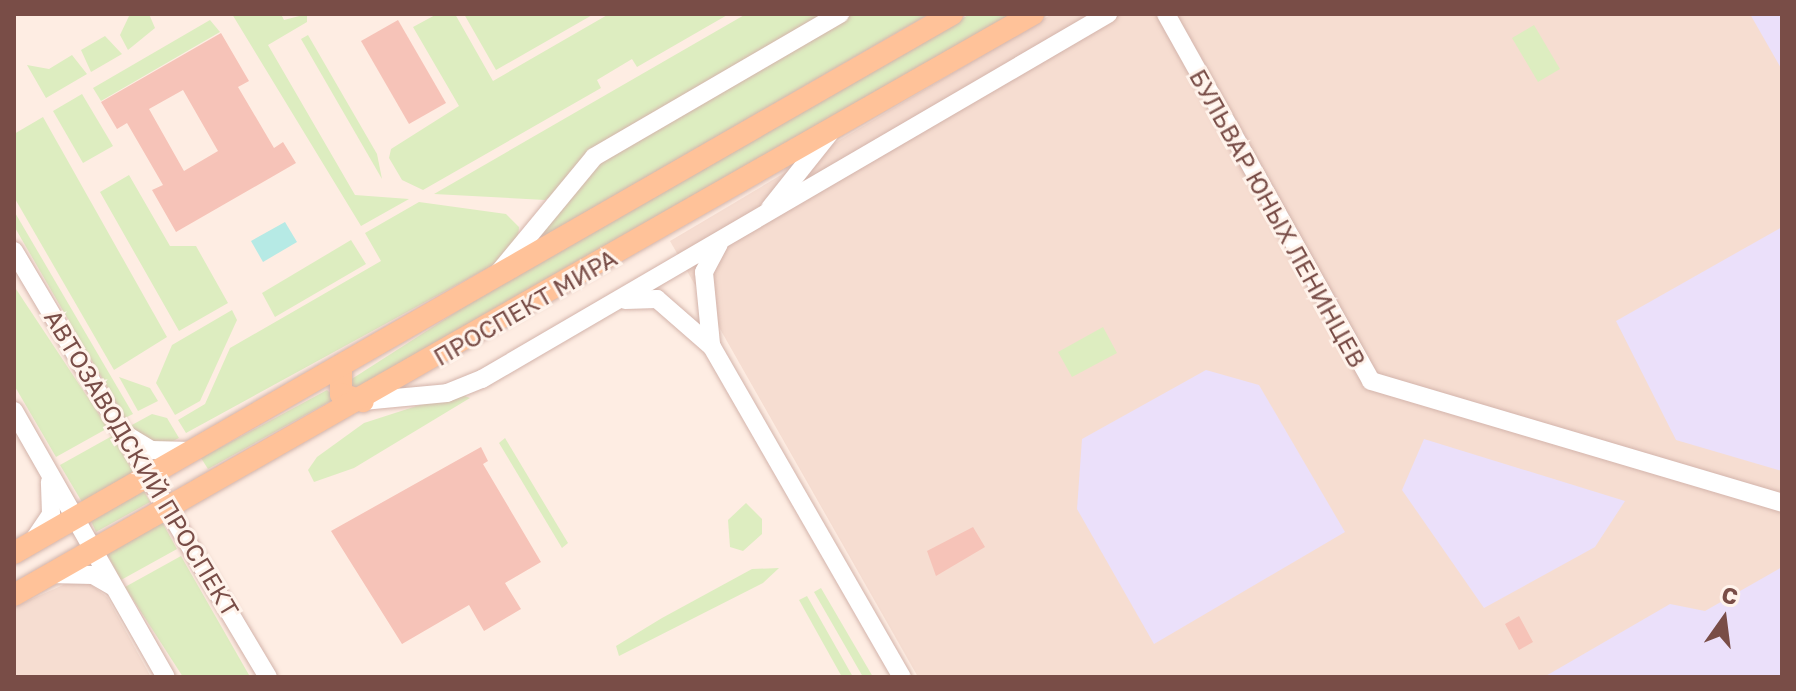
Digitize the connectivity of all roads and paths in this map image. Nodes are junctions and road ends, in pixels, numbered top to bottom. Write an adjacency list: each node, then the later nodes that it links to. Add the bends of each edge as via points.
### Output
1 (840, 14): 10 (street, via 594,157)
2 (952, 14): 10 (main road, ПРОСПЕКТ МИРА)
3 (1033, 14): 6 (main road, ПРОСПЕКТ МИРА)
4 (1108, 14): 7 (street)
5 (1166, 14): 22 (street, БУЛЬВАР ЮНЫХ ЛЕНИНЦЕВ, via 1371,381)
6 (833, 128): 7 (street); 16 (main road, ПРОСПЕКТ МИРА)
7 (763, 216): 8 (street)
8 (719, 244): 13 (street); 14 (street, via 704,272)
9 (15, 251): 12 (street, АВТОЗАВОДСКИЙ ПРОСПЕКТ)
10 (495, 276): 15 (main road, ПРОСПЕКТ МИРА)
11 (14, 277): 12 (street)
12 (38, 290): 18 (street, АВТОЗАВОДСКИЙ ПРОСПЕКТ)
13 (618, 301): 14 (street, via 657,299); 16 (street, via 447,393)
14 (712, 347): 32 (street)
15 (341, 369): 16 (main road, via 341,394); 19 (main road, ПРОСПЕКТ МИРА)
16 (363, 401): 23 (main road, ПРОСПЕКТ МИРА)
17 (14, 411): 20 (street)
18 (119, 427): 19 (street, via 151,450); 21 (street, АВТОЗАВОДСКИЙ ПРОСПЕКТ)
19 (192, 451): 21 (main road, ПРОСПЕКТ МИРА)
20 (46, 468): 24 (street); 26 (street, via 54,502)
21 (147, 477): 23 (street, АВТОЗАВОДСКИЙ ПРОСПЕКТ); 24 (main road, ПРОСПЕКТ МИРА)
22 (1782, 503)
23 (165, 506): 25 (main road, ПРОСПЕКТ МИРА); 31 (street, АВТОЗАВОДСКИЙ ПРОСПЕКТ)
24 (75, 517): 25 (street); 26 (main road, ПРОСПЕКТ МИРА)
25 (93, 547): 27 (main road, ПРОСПЕКТ МИРА); 28 (street)
26 (22, 549)
27 (47, 574): 28 (street, via 93,575); 29 (main road, ПРОСПЕКТ МИРА)
28 (115, 588): 30 (street)
29 (14, 595)
30 (166, 677)
31 (268, 677)
32 (902, 677)

